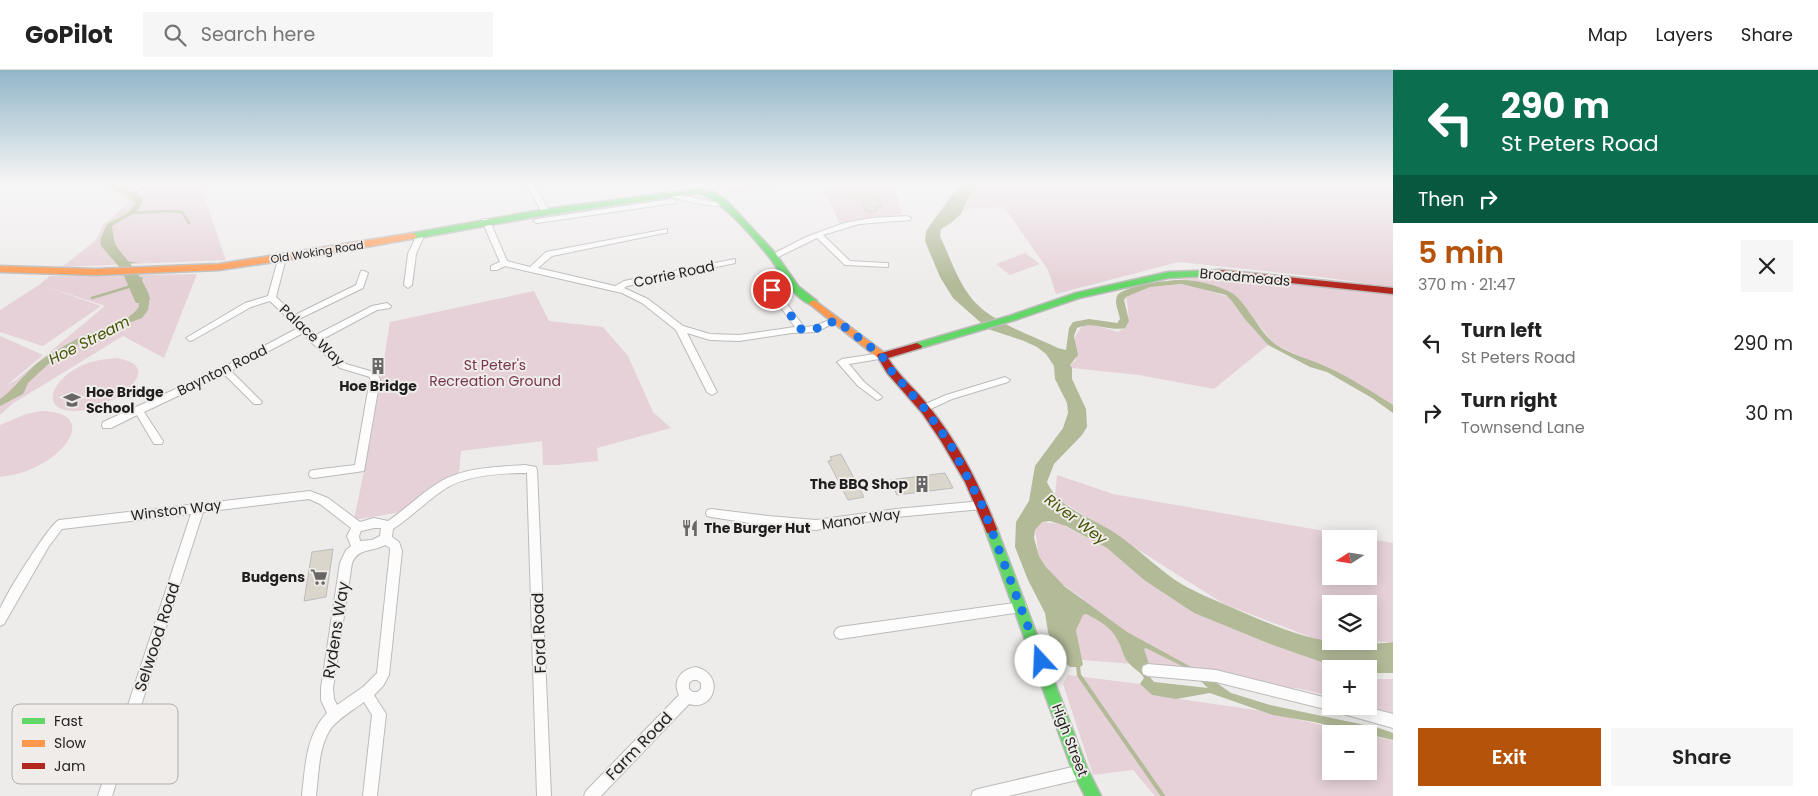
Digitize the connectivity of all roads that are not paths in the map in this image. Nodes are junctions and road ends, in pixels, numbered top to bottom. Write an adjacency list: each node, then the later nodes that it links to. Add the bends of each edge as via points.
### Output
1 (513, 217): 5 (main road, Old Woking Road)
2 (557, 217): 6 (street)
3 (736, 217): 10 (main road, High Street)
4 (907, 218): 9 (street, via 871,220)
5 (486, 221): 8 (main road, Old Woking Road); 13 (street)
6 (537, 221)
7 (664, 231): 17 (street, via 549,254)
8 (421, 234): 11 (main road, Old Woking Road); 20 (street, via 412,254)
9 (818, 236): 10 (street); 14 (street, via 848,264)
10 (773, 256): 26 (main road, High Street, via 796,289)
11 (282, 258): 16 (main road, Old Woking Road, via 219,267 151,271); 23 (street, Palace Way)
12 (732, 261): 21 (street, Corrie Road, via 624,284)
13 (504, 262): 15 (street); 17 (street)
14 (885, 265)
15 (494, 268)
16 (0, 269)
17 (531, 270): 21 (street)
18 (364, 273): 25 (street, via 360,286)
19 (765, 280): 29 (street)
20 (408, 285)
21 (618, 288): 28 (street, via 645,301)
22 (1393, 291): 34 (main road, Broadmeads, via 1192,272 1148,278 1076,296)
23 (272, 298): 25 (street, Palace Way); 30 (street, via 248,305)
24 (387, 306): 32 (street, via 376,308)
25 (295, 318): 27 (street, Palace Way)
26 (836, 320): 29 (street, via 820,328); 34 (main road, High Street)
27 (305, 328): 32 (street, Palace Way); 35 (street, Baynton Road)
28 (680, 328): 31 (street); 33 (street)
29 (804, 329): 31 (street, via 739,338)
30 (190, 338)
31 (710, 338): 33 (street)
32 (314, 340): 46 (street, Palace Way, via 343,366 374,375 375,380 360,468)
33 (691, 347): 38 (street)
34 (882, 356): 40 (street, via 842,362); 42 (main road, High Street)
35 (225, 370): 41 (street); 43 (street, Baynton Road)
36 (1005, 380): 37 (street)
37 (989, 385): 39 (street); 42 (street)
38 (712, 392)
39 (996, 393)
40 (877, 396)
41 (257, 402)
42 (924, 408): 47 (main road, High Street, via 949,442)
43 (139, 411): 44 (street, Baynton Road); 45 (street)
44 (107, 425)
45 (158, 441)
46 (314, 474)
47 (982, 505): 49 (street, Manor Way, via 816,525); 53 (main road, High Street)
48 (199, 507): 50 (street, Winston Way, via 310,495 318,497); 54 (street, Winston Way, via 59,525); 60 (street, Selwood Road)
49 (711, 513)
50 (358, 527): 51 (street, via 380,523); 52 (street, via 353,541)
51 (386, 533): 52 (street, via 376,545); 57 (street, via 396,551 383,675); 69 (street, Ford Road, via 454,478 532,470)
52 (358, 546): 61 (street, Rydens Way, via 346,563 328,676 328,700)
53 (1021, 607): 55 (street); 64 (main road, High Street)
54 (0, 620)
55 (840, 633)
56 (1148, 670): 59 (street, via 1208,675)
57 (366, 694): 61 (street); 68 (street, via 379,714)
58 (687, 696): 70 (street, Farm Road)
59 (1322, 703)
60 (135, 704)
61 (335, 715): 67 (street, via 316,741)
62 (1371, 715): 63 (street)
63 (1393, 721)
64 (1081, 772): 71 (street); 72 (main road, High Street)
65 (109, 784): 66 (street, Selwood Road)
66 (105, 796)
67 (309, 796)
68 (370, 796)
69 (544, 796)
70 (591, 796)
71 (978, 796)
72 (1093, 796)

